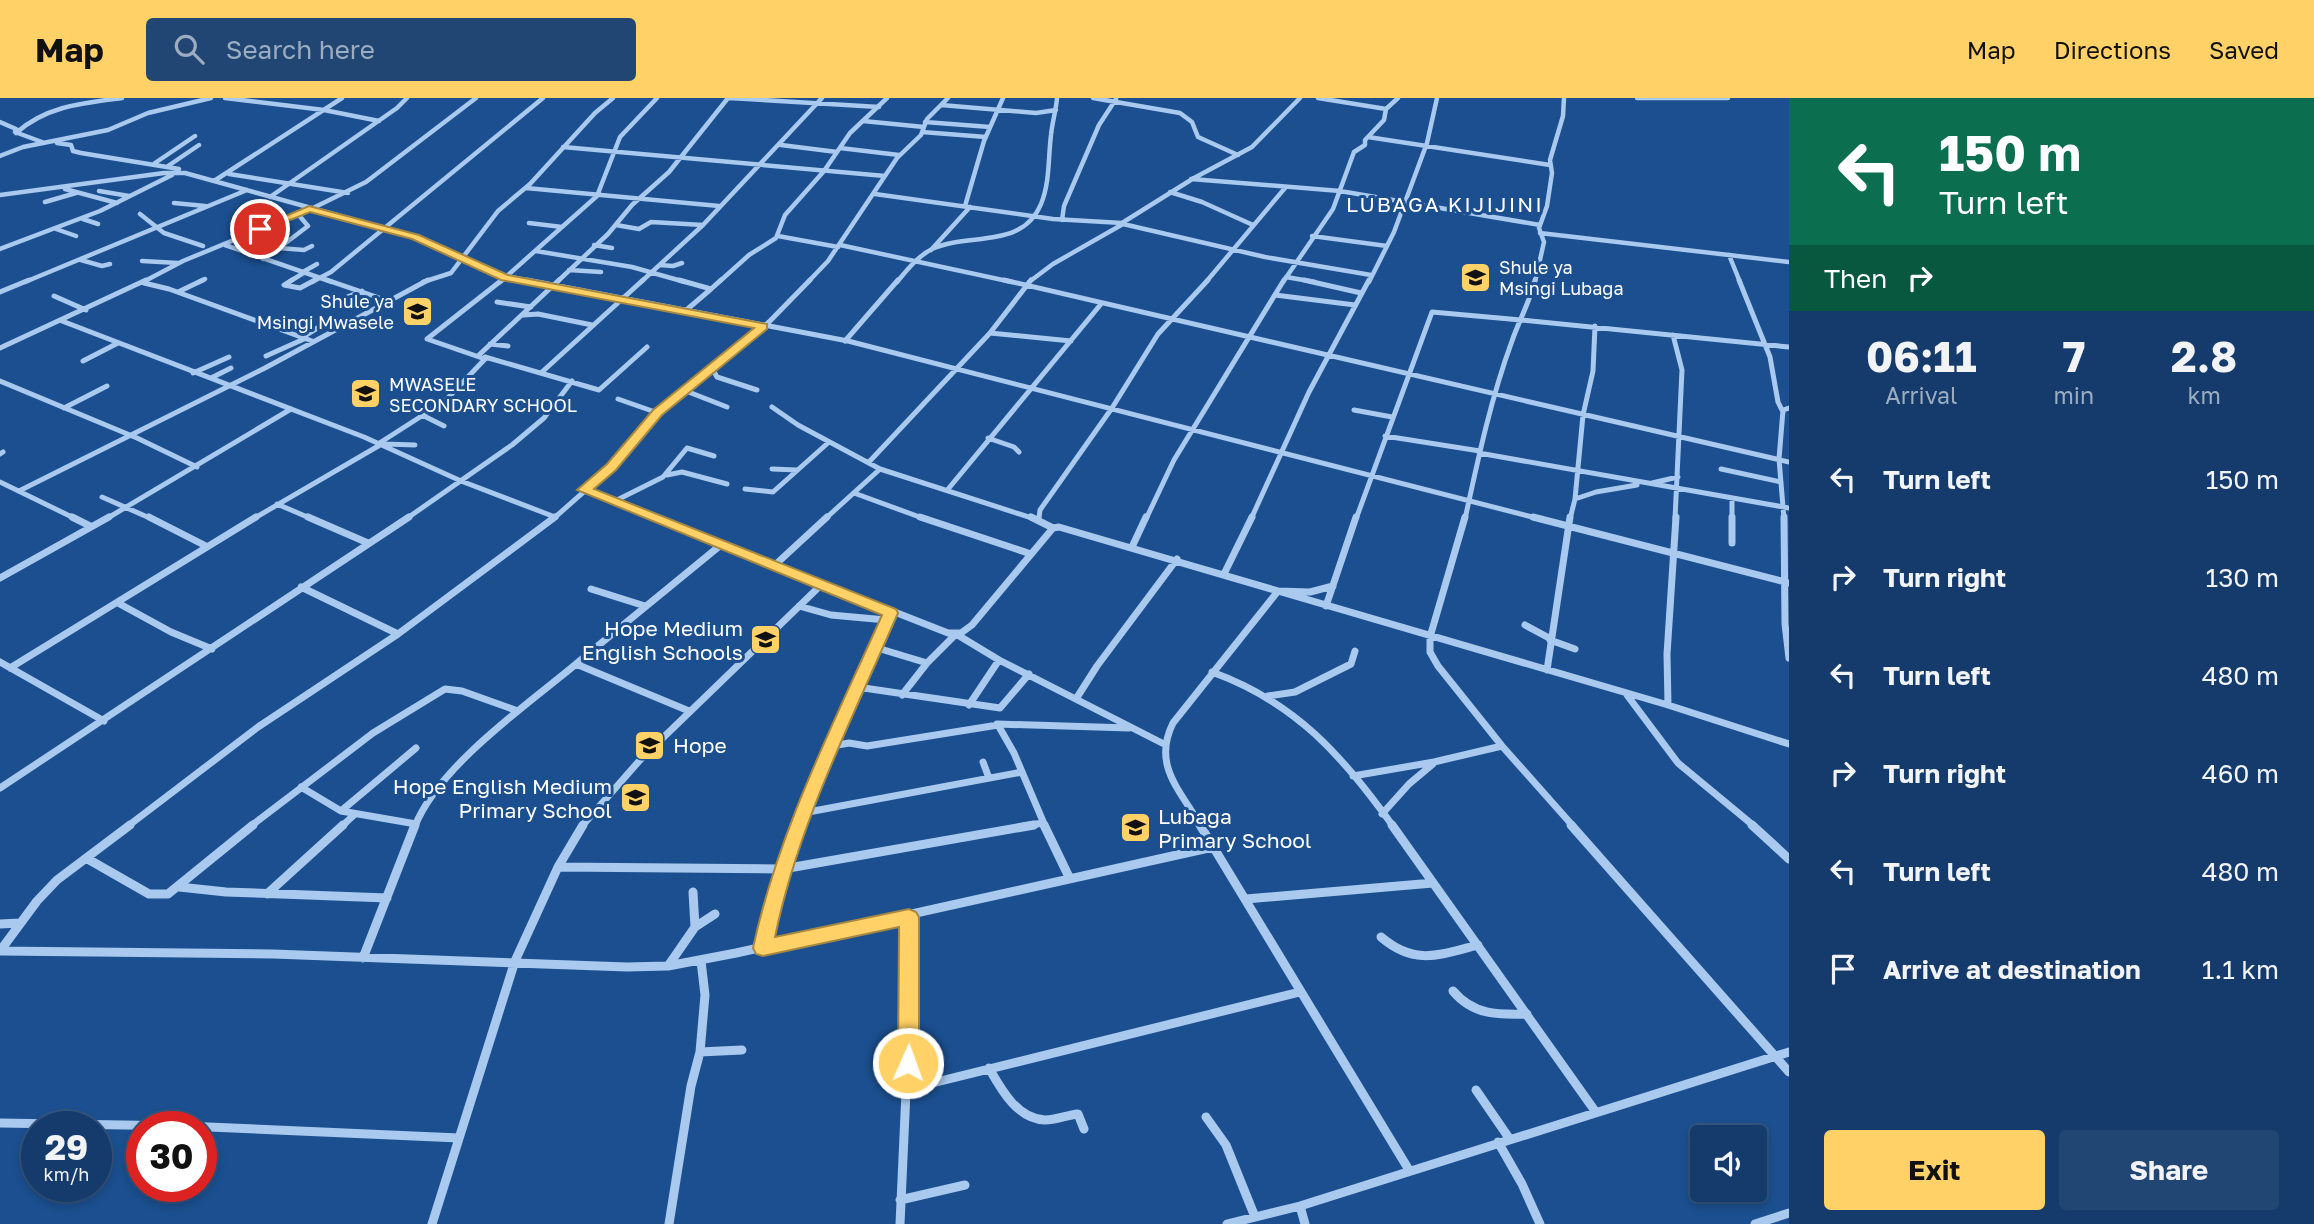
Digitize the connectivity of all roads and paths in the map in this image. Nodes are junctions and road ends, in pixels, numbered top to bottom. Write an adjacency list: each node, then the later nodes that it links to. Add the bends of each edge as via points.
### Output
1 (122, 98): 38 (street, via 47,111)
2 (211, 98): 42 (street, via 148,113 108,130)
3 (225, 98): 29 (street)
4 (342, 98): 29 (street)
5 (407, 98): 33 (street)
6 (476, 98): 72 (street)
7 (543, 98): 102 (street)
8 (612, 98): 46 (street)
9 (657, 98): 48 (street, via 623,131)
10 (728, 98): 26 (street); 52 (street)
11 (887, 98): 28 (street)
12 (948, 98): 27 (street)
13 (1003, 98): 30 (street)
14 (1057, 98): 31 (street)
15 (1093, 98): 25 (street)
16 (1300, 98): 50 (street, via 1256,144)
17 (1318, 98): 18 (street)
18 (1324, 98): 32 (street)
19 (1398, 98): 32 (street)
20 (1437, 98): 45 (street)
21 (1564, 98): 54 (street)
22 (1637, 98): 23 (street)
23 (1682, 98): 24 (street)
24 (1728, 98)
25 (1115, 99): 50 (street, via 1186,116 1198,137); 91 (street, via 1099,125)
26 (820, 100): 28 (street); 44 (street)
27 (941, 105): 30 (street); 36 (street)
28 (879, 107): 34 (street)
29 (324, 110): 33 (street); 59 (street)
30 (998, 110): 31 (street); 37 (street)
31 (1056, 110): 89 (street, via 1047,186)
32 (1386, 110): 41 (street, via 1384,120)
33 (379, 121): 63 (street)
34 (863, 121): 36 (street); 47 (street)
35 (0, 122): 38 (street, via 16,129)
36 (924, 127): 37 (street); 40 (street); 49 (street)
37 (990, 127): 40 (street)
38 (15, 133): 42 (street)
39 (195, 136): 53 (street)
40 (986, 136): 85 (street)
41 (1368, 137): 45 (street); 69 (street, via 1354,152)
42 (45, 142): 51 (street); 53 (street, via 69,145 81,153)
43 (199, 145): 55 (street)
44 (780, 145): 47 (street); 56 (street)
45 (1424, 146): 54 (street); 79 (street)
46 (563, 147): 48 (street); 65 (street)
47 (839, 150): 49 (street); 57 (street)
48 (613, 152): 52 (street); 76 (street)
49 (900, 155): 60 (street)
50 (1238, 155): 61 (street)
51 (0, 156)
52 (682, 158): 56 (street); 78 (street)
53 (155, 163): 55 (street)
54 (1550, 165): 98 (street, via 1548,206)
55 (169, 166): 58 (street)
56 (761, 166): 57 (street); 84 (street)
57 (824, 171): 60 (street); 105 (street, via 785,215)
58 (182, 173): 62 (street); 64 (street); 75 (street)
59 (228, 174): 62 (street); 63 (street)
60 (885, 176): 73 (street)
61 (1191, 179): 66 (street); 71 (street)
62 (214, 181): 67 (street)
63 (291, 182): 72 (street); 77 (street)
64 (61, 187): 70 (street); 74 (street)
65 (526, 188): 76 (street); 122 (street, via 498,211)
66 (1285, 188): 69 (street); 97 (street)
67 (247, 190): 77 (street); 83 (street)
68 (100, 191): 75 (street)
69 (1340, 191): 79 (street); 106 (street)
70 (77, 192): 80 (street); 81 (street)
71 (1170, 192): 93 (street); 97 (street)
72 (349, 193): 86 (street)
73 (875, 194): 85 (street); 113 (street)
74 (0, 195)
75 (130, 196): 81 (street)
76 (597, 196): 78 (street); 99 (street)
77 (270, 197): 86 (street)
78 (637, 200): 84 (street); 95 (street)
79 (1404, 200): 98 (street); 110 (street)
80 (45, 202)
81 (117, 203): 90 (street)
82 (174, 204): 83 (street)
83 (209, 206): 101 (street)
84 (720, 206): 96 (street)
85 (968, 207): 89 (street); 115 (street)
86 (310, 209): 87 (street); 102 (street)
87 (297, 213): 107 (street); 111 (street, via 308,226)
88 (140, 214): 101 (street)
89 (1034, 217): 91 (street); 115 (street, via 1012,233)
90 (82, 219): 94 (street); 100 (street)
91 (1062, 220): 93 (street)
92 (529, 223): 99 (street)
93 (1124, 223): 116 (street); 142 (street)
94 (98, 224)
95 (616, 225): 96 (street, via 640,229 650,222); 108 (street)
96 (703, 225): 131 (street)
97 (1254, 225): 116 (street)
98 (1540, 225): 103 (street)
99 (562, 227): 117 (street)
100 (55, 228): 104 (street); 114 (street)
101 (158, 228): 120 (street); 124 (street, via 203,246)
102 (384, 229): 122 (street, via 416,237); 139 (street)
103 (1540, 233): 118 (street); 161 (street, via 1544,242)
104 (76, 236)
105 (778, 236): 113 (street); 144 (street)
106 (1312, 236): 110 (street); 128 (street)
107 (225, 244): 121 (street); 124 (street)
108 (594, 245): 112 (street); 119 (street)
109 (312, 246): 111 (street)
110 (1387, 246): 136 (street)
111 (279, 248): 121 (street)
112 (612, 248)
113 (840, 248): 126 (street); 166 (street)
114 (0, 249)
115 (931, 250): 126 (street)
116 (1231, 250): 128 (street); 163 (street)
117 (536, 251): 119 (street); 137 (street)
118 (1729, 255): 127 (street); 177 (street)
119 (582, 257): 132 (street); 135 (street)
120 (80, 259): 129 (street); 146 (street)
121 (263, 259): 133 (street)
122 (463, 259): 137 (street); 152 (street, via 448,274)
123 (142, 261): 124 (street)
124 (181, 262): 141 (street)
125 (682, 262): 131 (street)
126 (916, 262): 142 (street); 173 (street)
127 (1789, 262)
128 (1295, 263): 136 (street); 138 (street)
129 (110, 264)
130 (317, 264): 133 (street)
131 (660, 265): 135 (street)
132 (569, 270): 134 (street); 143 (street)
133 (304, 272): 139 (street); 139 (street, via 284,285 300,288)
134 (601, 272)
135 (652, 272): 144 (street); 151 (street)
136 (1371, 275): 148 (street)
137 (506, 277): 143 (street); 183 (street, via 427,339)
138 (1286, 277): 148 (street); 149 (street)
139 (321, 278): 145 (street)
140 (205, 279): 147 (street)
141 (144, 283): 147 (street); 158 (street)
142 (1023, 286): 155 (street); 168 (street)
143 (550, 287): 151 (street); 157 (street)
144 (711, 289): 159 (street)
145 (362, 291): 152 (street); 153 (street)
146 (0, 292)
147 (178, 292): 170 (street)
148 (1361, 293): 156 (street)
149 (1275, 295): 156 (street); 171 (street)
150 (54, 296): 158 (street)
151 (621, 300): 159 (street); 165 (street)
152 (388, 301): 172 (street)
153 (335, 302)
154 (498, 302): 157 (street)
155 (1101, 304): 163 (street); 174 (street)
156 (1355, 305): 184 (street)
157 (531, 307): 160 (street)
158 (86, 310): 162 (street)
159 (684, 312): 166 (street)
160 (523, 315): 165 (street); 176 (street)
161 (1521, 320): 167 (street); 192 (street, via 1433,311); 201 (street)
162 (62, 321): 175 (street); 181 (street)
163 (1170, 321): 171 (street); 206 (street)
164 (324, 324): 170 (street)
165 (592, 325): 190 (street)
166 (763, 326): 173 (street); 188 (street)
167 (1595, 326): 169 (street); 212 (street, via 1594,371)
168 (990, 333): 174 (street); 189 (street)
169 (1673, 335): 177 (street); 218 (street, via 1682,370)
170 (303, 338): 172 (street); 182 (street)
171 (1250, 338): 184 (street); 215 (street)
172 (312, 341): 196 (street)
173 (845, 341): 189 (street)
174 (1071, 341): 198 (street)
175 (118, 343): 186 (street); 191 (street)
176 (490, 344): 178 (street); 183 (street)
177 (1766, 345): 180 (street); 209 (street)
178 (508, 346)
179 (647, 347): 195 (street, via 602,389)
180 (1789, 347)
181 (0, 348)
182 (266, 356)
183 (482, 356): 190 (street); 211 (street, via 449,397)
184 (1329, 356): 192 (street); 225 (street)
185 (229, 357): 191 (street)
186 (83, 361)
187 (231, 368): 193 (street)
188 (712, 368): 199 (street, via 717,377); 200 (street)
189 (957, 369): 198 (street); 228 (street)
190 (542, 372): 195 (street)
191 (193, 373): 193 (street)
192 (1408, 375): 201 (street); 213 (street)
193 (210, 379): 196 (street)
194 (0, 381): 205 (street)
195 (572, 381): 239 (street, via 535,428)
196 (231, 385): 207 (street); 216 (street)
197 (107, 386): 205 (street)
198 (1032, 389): 206 (street); 219 (street)
199 (757, 390)
200 (686, 391): 203 (street); 210 (street)
201 (1496, 396): 212 (street); 224 (street)
202 (618, 399): 210 (street)
203 (727, 407)
204 (772, 407): 220 (street)
205 (64, 408): 216 (street)
206 (1112, 408): 215 (street); 259 (street, via 1040,510)
207 (291, 409): 221 (street); 230 (street)
208 (1354, 410): 213 (street)
209 (1786, 410): 227 (street)
210 (658, 413): 247 (street, via 612,467)
211 (422, 415): 214 (street); 221 (street)
212 (1583, 415): 218 (street); 235 (street)
213 (1392, 417): 217 (street)
214 (444, 426)
215 (1194, 430): 225 (street); 267 (street, via 1174,460)
216 (131, 436): 230 (street); 248 (street)
217 (1385, 436): 224 (street); 237 (street)
218 (1678, 436): 227 (street); 238 (street)
219 (988, 438): 223 (street); 244 (street)
220 (829, 442): 228 (street); 234 (street)
221 (380, 444): 222 (street); 239 (street); 255 (street)
222 (415, 445)
223 (1019, 452)
224 (1480, 452): 235 (street); 254 (street)
225 (1281, 453): 237 (street); 272 (street)
226 (714, 456): 236 (street, via 687,448)
227 (1779, 459): 229 (street); 241 (street)
228 (869, 462): 232 (street)
229 (1789, 462)
230 (197, 467): 256 (street)
231 (772, 469): 234 (street)
232 (880, 469): 244 (street); 249 (street)
233 (1721, 469): 241 (street)
234 (797, 470): 245 (street, via 772,492)
235 (1576, 471): 243 (street); 252 (street)
236 (664, 476): 242 (street, via 682,472); 253 (street)
237 (1373, 477): 254 (street); 276 (street)
238 (1678, 477): 243 (street); 246 (street)
239 (461, 481): 258 (street); 263 (street)
240 (0, 482): 248 (street)
241 (1781, 482): 257 (street)
242 (727, 484)
243 (1643, 484): 246 (street); 252 (street)
244 (949, 488): 259 (street)
245 (745, 489)
246 (1676, 489): 251 (street); 268 (street)
247 (584, 490): 253 (street); 258 (street)
248 (19, 491): 260 (street)
249 (854, 493): 269 (street); 271 (street)
250 (102, 497): 256 (street)
251 (1732, 498): 257 (street); 264 (street)
252 (1575, 499): 261 (street)
253 (613, 502): 265 (street)
254 (1468, 502): 261 (street); 288 (street)
255 (277, 504): 263 (street); 266 (street)
256 (128, 507): 260 (street); 266 (street)
257 (1786, 507): 274 (street)
258 (555, 517): 286 (street)
259 (1039, 518): 262 (street)
260 (90, 526): 273 (street)
261 (1568, 526): 268 (street); 289 (street)
262 (1053, 528): 267 (street); 269 (street)
263 (368, 543): 277 (street)
264 (1732, 543)
265 (722, 544): 271 (street); 281 (street)
266 (206, 546): 280 (street)
267 (1132, 547): 270 (street)
268 (1672, 553): 274 (street); 309 (street)
269 (1031, 554): 287 (street, via 984,613)
270 (1177, 559): 272 (street); 307 (street)
271 (775, 565): 275 (street)
272 (1224, 574): 279 (street)
273 (0, 578)
274 (1787, 582): 294 (street)
275 (821, 585): 282 (street); 284 (street)
276 (1333, 586): 279 (street, via 1310,592); 283 (street)
277 (301, 587): 286 (street); 291 (street)
278 (591, 589): 281 (street)
279 (1278, 591): 283 (street); 301 (street)
280 (118, 603): 291 (street); 299 (street)
281 (645, 606): 298 (street)
282 (799, 606): 284 (street, via 831,615); 311 (street)
283 (1326, 606): 288 (street)
284 (888, 616): 287 (street); 290 (street)
285 (1525, 625): 289 (street)
286 (398, 634): 334 (street, via 258,727)
287 (956, 634): 295 (street); 297 (street)
288 (1430, 638): 300 (street); 318 (street, via 1430,652 1438,666)
289 (1550, 640): 292 (street); 300 (street)
290 (874, 647): 297 (street); 303 (street)
291 (212, 649): 312 (street)
292 (1574, 649)
293 (1355, 651): 306 (street, via 1352,664 1295,692)
294 (1789, 658)
295 (999, 660): 302 (street); 308 (street)
296 (0, 662): 299 (street)
297 (927, 663): 304 (street)
298 (576, 664): 310 (street); 311 (street)
299 (10, 668): 312 (street)
300 (1547, 670): 305 (street)
301 (1212, 672): 306 (street); 315 (street)
302 (1029, 674): 307 (street); 308 (street, via 1003,707)
303 (857, 688): 304 (street); 317 (street)
304 (902, 695): 308 (street)
305 (1627, 695): 309 (street); 335 (street, via 1678,763)
306 (1268, 696): 323 (street, via 1308,727)
307 (1076, 699): 314 (street)
308 (969, 705)
309 (1668, 705): 316 (street)
310 (518, 711): 325 (street, via 445,689 373,733); 332 (street, via 435,791)
311 (689, 711): 336 (street, via 585,821)
312 (104, 721): 326 (street)
313 (997, 724): 314 (street); 317 (street, via 867,746); 322 (street)
314 (1132, 729): 315 (street)
315 (1162, 743): 333 (street, via 1165,764)
316 (1789, 744)
317 (832, 746): 328 (street)
318 (1502, 746): 321 (street); 364 (street)
319 (416, 748): 327 (street)
320 (983, 762): 324 (street)
321 (1434, 762): 323 (street); 329 (street)
322 (1022, 772): 324 (street); 331 (street)
323 (1353, 776): 329 (street)
324 (989, 778): 328 (street)
325 (302, 787): 327 (street); 340 (street)
326 (0, 788)
327 (341, 811): 330 (street)
328 (803, 813): 337 (street)
329 (1382, 814): 339 (street)
330 (354, 815): 332 (street); 342 (street)
331 (1043, 823): 337 (street); 338 (street)
332 (416, 824): 343 (street)
333 (1213, 847): 338 (street); 344 (street)
334 (86, 858): 340 (street, via 149,894 168,894); 347 (street, via 46,890)
335 (1789, 859)
336 (558, 867): 337 (street); 355 (street)
337 (783, 869): 352 (street)
338 (1069, 877): 346 (street)
339 (1433, 883): 344 (street); 351 (street)
340 (179, 887): 342 (street)
341 (693, 892): 349 (street)
342 (267, 894): 343 (street)
343 (387, 898): 354 (street)
344 (1246, 899): 359 (street)
345 (715, 914): 349 (street)
346 (909, 917): 352 (street); 367 (street)
347 (20, 923): 348 (street); 353 (street)
348 (0, 924)
349 (695, 927): 357 (street)
350 (1381, 937): 351 (street, via 1398,952 1415,957)
351 (1478, 945): 360 (street)
352 (763, 948): 356 (street)
353 (0, 951): 354 (street)
354 (363, 958): 355 (street)
355 (515, 961): 357 (street, via 608,967); 375 (street)
356 (701, 961): 357 (street); 362 (street, via 705,995)
357 (668, 965)
358 (1454, 991): 360 (street, via 1477,1011)
359 (1300, 992): 365 (street); 377 (street)
360 (1527, 1014): 369 (street)
361 (742, 1050): 362 (street)
362 (700, 1052): 384 (street)
363 (1789, 1052): 364 (street)
364 (1775, 1056): 366 (street); 369 (street)
365 (989, 1068): 367 (street); 374 (street, via 1026,1114 1044,1120 1078,1114)
366 (1789, 1072)
367 (908, 1089): 379 (street)
368 (1476, 1090): 376 (street)
369 (1595, 1111): 376 (street)
370 (1206, 1117): 382 (street, via 1226,1145)
371 (0, 1123): 372 (street)
372 (21, 1124)
373 (112, 1126): 375 (street)
374 (1084, 1129)
375 (459, 1138): 383 (street)
376 (1504, 1140): 377 (street); 388 (street)
377 (1409, 1170): 380 (street)
378 (965, 1185): 379 (street)
379 (900, 1200): 385 (street)
380 (1300, 1206): 382 (street); 387 (street)
381 (1789, 1213): 389 (street)
382 (1255, 1217): 386 (street)
383 (432, 1224)
384 (669, 1224)
385 (900, 1224)
386 (1227, 1224)
387 (1305, 1224)
388 (1540, 1224)
389 (1755, 1224)

